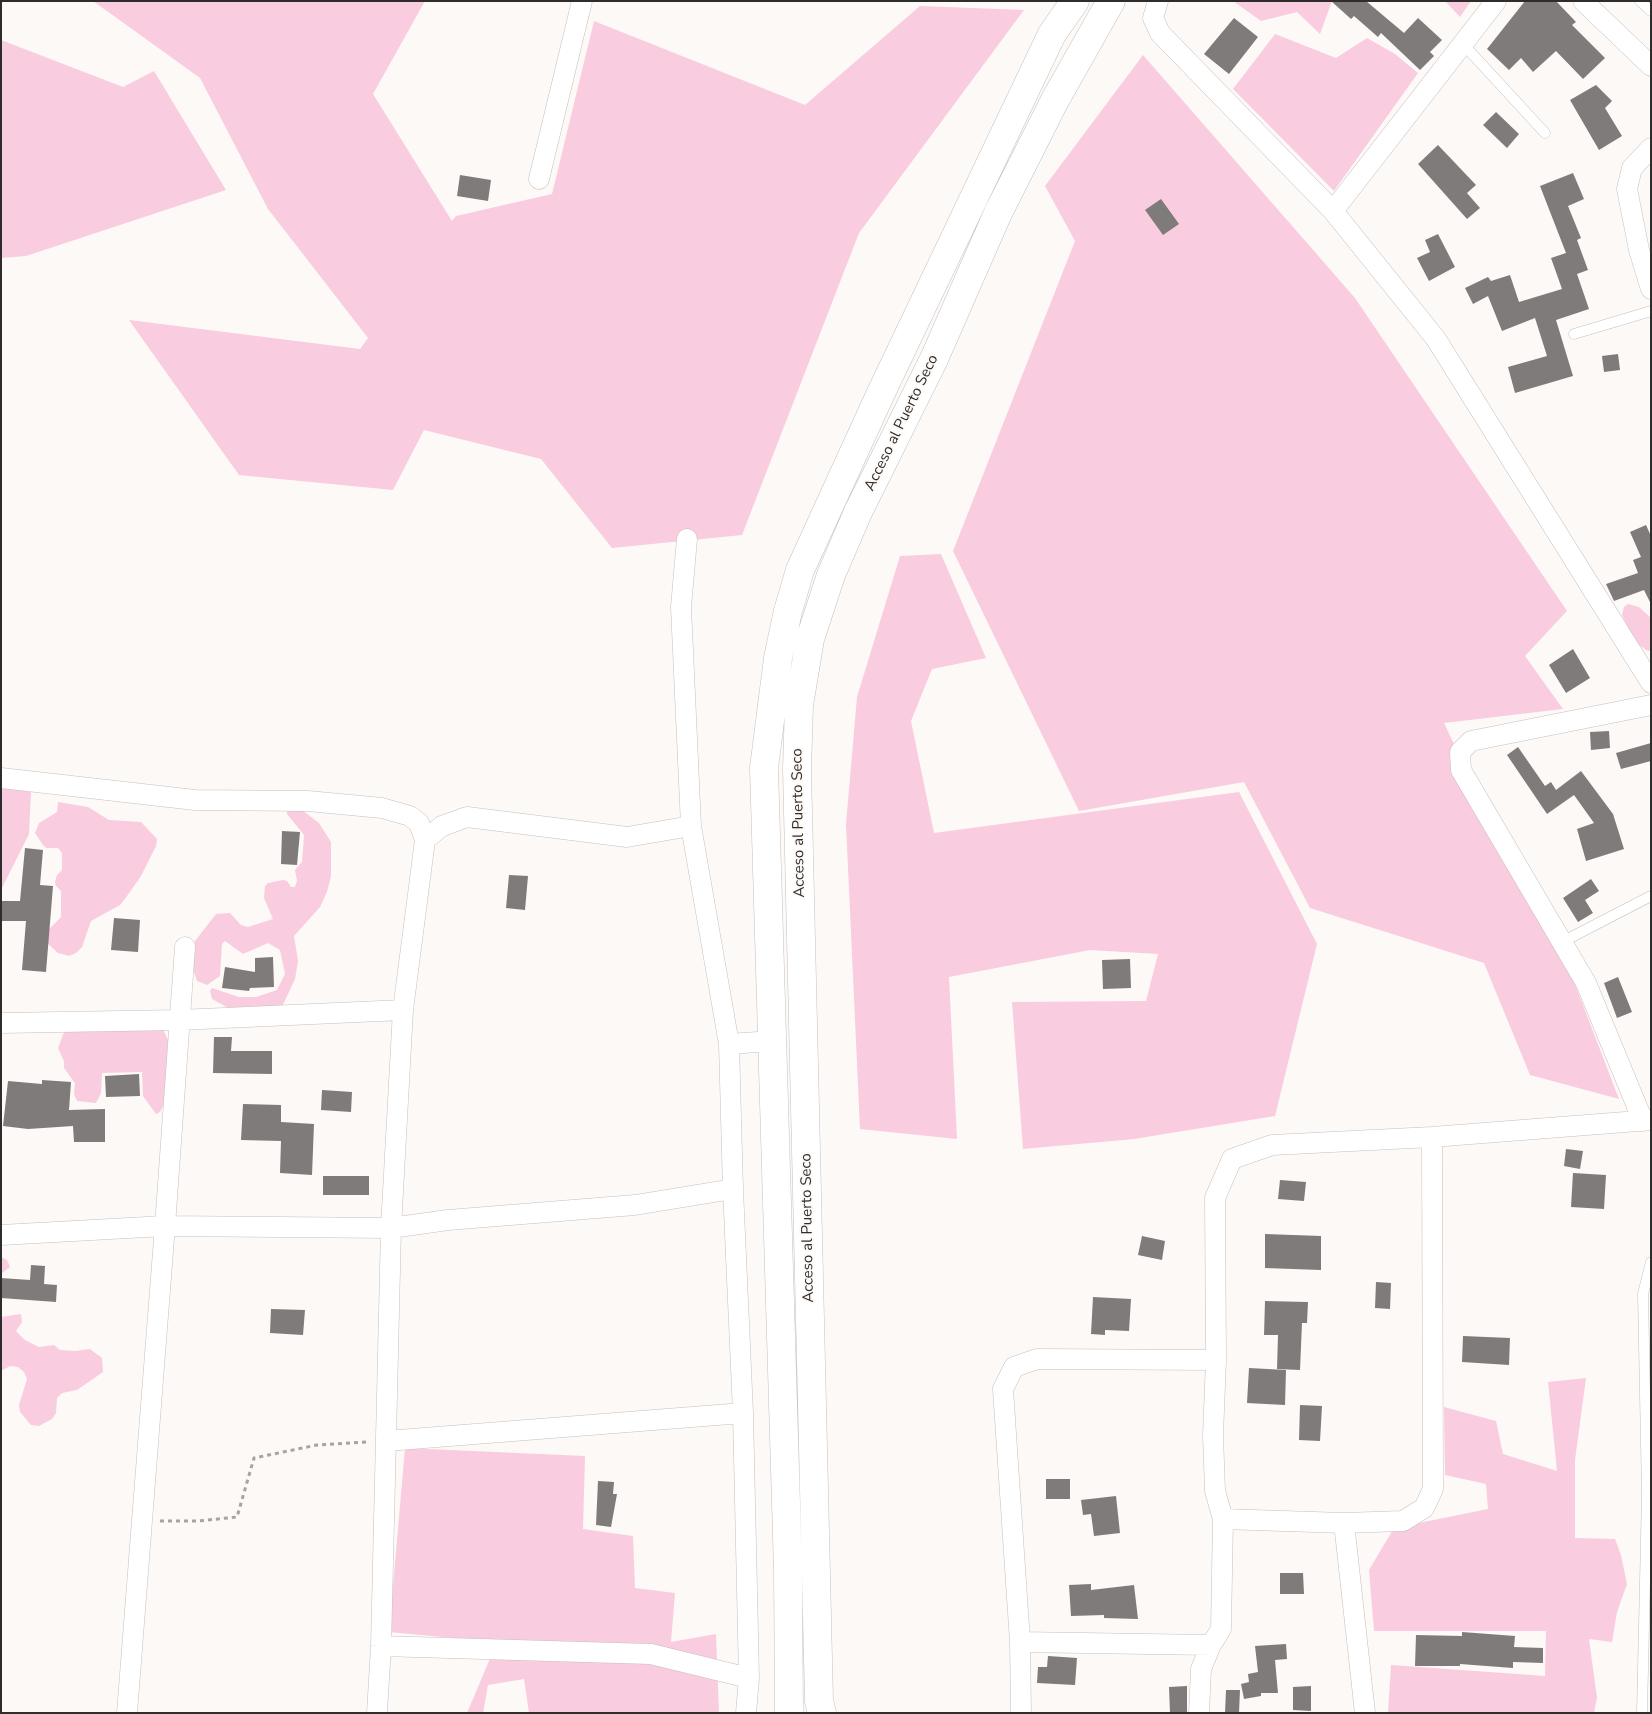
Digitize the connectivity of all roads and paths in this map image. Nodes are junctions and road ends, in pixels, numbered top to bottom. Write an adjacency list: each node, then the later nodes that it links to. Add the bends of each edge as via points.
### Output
1 (582, 1): 11 (street)
2 (1075, 1): 28 (main road, Acceso al Puerto Seco, via 1052,34 800,570 778,658 764,768)
3 (1111, 1): 52 (main road, Acceso al Puerto Seco, via 1055,100 998,213 934,359 858,512 831,575 810,640 799,705 819,1700)
4 (1158, 1): 12 (street, via 1153,18 1160,33)
5 (1496, 1): 7 (street)
6 (1583, 1): 8 (street)
7 (1463, 44): 9 (lane); 12 (street)
8 (1651, 66)
9 (1545, 133)
10 (1651, 148): 13 (street, via 1632,168 1627,189 1639,250)
11 (539, 179)
12 (1333, 211): 17 (street, via 1436,339)
13 (1651, 289)
14 (1651, 311): 15 (lane)
15 (1574, 334)
16 (687, 540): 20 (street, via 681,607)
17 (1651, 683)
18 (1651, 705): 23 (street, via 1471,741 1460,752 1461,770)
19 (1, 778): 21 (street, via 195,800 308,801 382,808 410,816 420,823)
20 (692, 826): 21 (street, via 627,837 467,817 442,826); 29 (street)
21 (425, 840): 25 (street)
22 (1651, 896): 23 (lane)
23 (1562, 942): 30 (street, via 1586,983)
24 (185, 947): 26 (street)
25 (402, 1010): 26 (street); 34 (street)
26 (179, 1020): 27 (street); 33 (street)
27 (1, 1023)
28 (772, 1040): 29 (street); 51 (main road, Acceso al Puerto Seco, via 788,1570)
29 (729, 1044): 32 (street)
30 (1647, 1121): 31 (street)
31 (1432, 1137): 37 (street, via 1272,1145 1232,1159 1215,1198); 43 (street, via 1433,1489 1424,1508 1403,1521)
32 (733, 1189): 34 (street, via 635,1205 448,1220); 38 (street)
33 (166, 1226): 34 (street); 35 (street); 42 (street)
34 (391, 1228): 39 (street)
35 (1, 1235)
36 (1651, 1262): 40 (lane, via 1642,1294)
37 (1216, 1360): 41 (street, via 1215,1491); 44 (street, via 1037,1359 1014,1367 1003,1390)
38 (743, 1413): 39 (street); 47 (street)
39 (386, 1441): 42 (path, via 317,1445 254,1458 237,1517 198,1521); 46 (street)
40 (1649, 1493): 56 (lane)
41 (1223, 1519): 43 (street); 45 (street, via 1221,1629)
42 (142, 1520): 48 (street)
43 (1344, 1523): 55 (street)
44 (1020, 1642): 45 (street); 53 (street)
45 (1211, 1645): 54 (street, via 1201,1668)
46 (381, 1646): 47 (street, via 651,1654); 49 (street)
47 (749, 1678): 50 (street)
48 (127, 1713)
49 (377, 1713)
50 (746, 1713)
51 (789, 1713)
52 (822, 1713)
53 (1021, 1713)
54 (1199, 1713)
55 (1365, 1713)
56 (1642, 1713)

